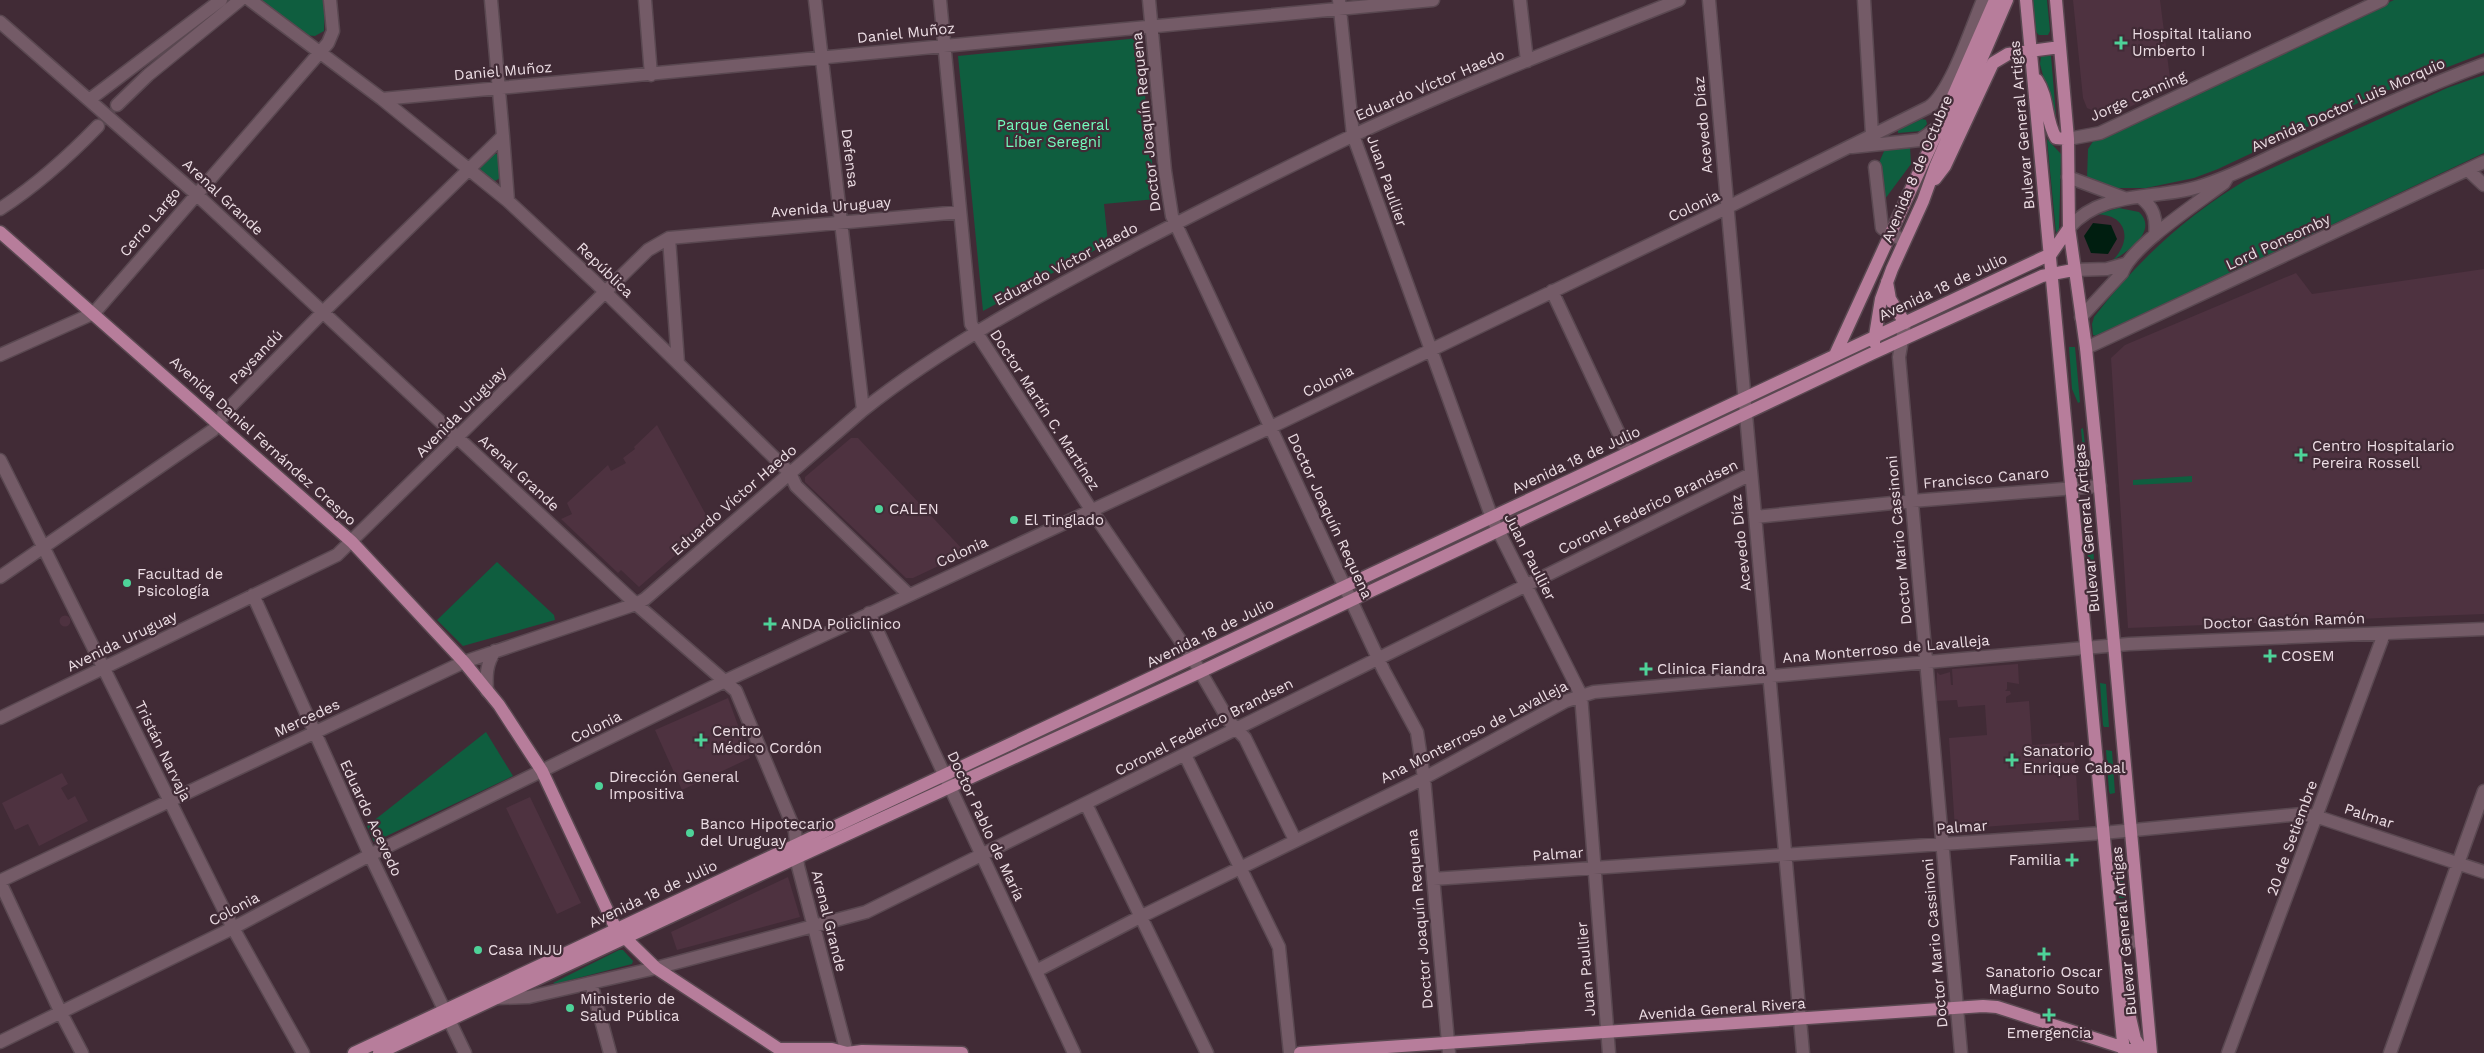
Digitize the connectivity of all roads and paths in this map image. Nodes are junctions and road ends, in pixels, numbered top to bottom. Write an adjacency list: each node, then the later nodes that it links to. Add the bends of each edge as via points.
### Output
1 (221, 0): 36 (street)
2 (240, 0): 37 (street)
3 (250, 0): 27 (street, República)
4 (330, 0): 27 (street, Cerro Largo, via 333,32)
5 (491, 0): 33 (street)
6 (645, 0): 31 (street)
7 (815, 0): 28 (street, Defensa)
8 (940, 0): 24 (street, Doctor Martín C. Martínez)
9 (1149, 0): 23 (street, Doctor Joaquín Requena)
10 (1432, 0): 21 (street, Daniel Muñoz)
11 (1520, 0): 29 (street)
12 (1679, 0): 29 (street, Eduardo Víctor Haedo)
13 (1709, 0): 57 (street, Acevedo Díaz)
14 (1864, 0): 40 (street)
15 (1983, 0): 34 (street, Avenida 8 de Octubre)
16 (1995, 0): 39 (main road, Avenida 8 de Octubre)
17 (2007, 0): 52 (main road, Avenida 8 de Octubre)
18 (2026, 0): 26 (main road, Bulevar General Artigas)
19 (2056, 0): 25 (main road, Bulevar General Artigas)
20 (2382, 0): 43 (street, Jorge Canning, via 2100,133)
21 (1339, 4): 23 (street, Daniel Muñoz); 42 (street, Juan Paullier)
22 (0, 22): 36 (street, Arenal Grande)
23 (1151, 26): 24 (street, Daniel Muñoz); 61 (street, Doctor Joaquín Requena, via 1165,171 1170,210)
24 (945, 45): 28 (street, Daniel Muñoz); 59 (street, Doctor Martín C. Martínez)
25 (2060, 47): 26 (main road); 43 (main road, Bulevar General Artigas)
26 (2031, 51): 32 (main road, Bulevar General Artigas); 52 (main road, via 2008,54 1993,64 1945,166)
27 (318, 53): 35 (street, República); 53 (street, Cerro Largo)
28 (822, 57): 31 (street, Daniel Muñoz); 60 (street, Defensa)
29 (1527, 61): 42 (street, Eduardo Víctor Haedo)
30 (2484, 64): 50 (street, Avenida Doctor Luis Morquio, via 2389,103)
31 (651, 75): 33 (street, Daniel Muñoz)
32 (2034, 75): 43 (main road, via 2042,87 2052,132 2056,138); 68 (main road, Bulevar General Artigas)
33 (500, 87): 35 (street, Daniel Muñoz); 41 (street)
34 (1940, 98): 40 (street, Colonia, via 1929,108)
35 (382, 99): 47 (street, República)
36 (89, 100): 53 (street, Arenal Grande)
37 (117, 105)
38 (98, 126): 58 (street, via 56,169)
39 (1940, 126): 44 (street, Avenida 8 de Octubre, via 1920,140); 64 (main road, Avenida 8 de Octubre)
40 (1872, 134): 44 (street, Colonia)
41 (503, 136): 47 (street, Paysandú); 56 (street)
42 (1353, 136): 61 (street, Eduardo Víctor Haedo); 83 (street, Juan Paullier)
43 (2068, 139): 49 (main road, Bulevar General Artigas)
44 (1850, 147): 57 (street, Colonia)
45 (2484, 162): 48 (street, Lord Ponsomby)
46 (1875, 167): 64 (street, via 1880,223)
47 (469, 170): 56 (street, República); 75 (street, Paysandú)
48 (2468, 170): 51 (street); 82 (street, Lord Ponsomby)
49 (2068, 177): 55 (street, Avenida Doctor Luis Morquio); 62 (main road, Bulevar General Artigas)
50 (2227, 178): 54 (street, Avenida Doctor Luis Morquio); 65 (street, Avenida Doctor Luis Morquio)
51 (2484, 185)
52 (1928, 188): 67 (main road, Avenida 8 de Octubre)
53 (195, 193): 75 (street, Arenal Grande); 76 (street, Cerro Largo)
54 (2140, 197): 55 (street, Avenida Doctor Luis Morquio); 65 (street, via 2153,212)
55 (2124, 198): 62 (street, Avenida Doctor Luis Morquio, via 2088,210)
56 (508, 201): 74 (street, República)
57 (1726, 208): 73 (street, Colonia); 88 (street, Acevedo Díaz)
58 (0, 209)
59 (960, 212): 60 (street, Avenida Uruguay); 79 (street, Doctor Martín C. Martínez, via 971,324)
60 (842, 223): 66 (street, Avenida Uruguay); 89 (street, Defensa)
61 (1176, 224): 79 (street, Eduardo Víctor Haedo); 92 (street, Doctor Joaquín Requena)
62 (2068, 228): 68 (main road, Avenida 18 de Julio); 70 (main road, Bulevar General Artigas)
63 (0, 232): 76 (main road, Avenida Daniel Fernández Crespo)
64 (1891, 235): 67 (street); 86 (main road, Avenida 8 de Octubre)
65 (2155, 236): 69 (street, Avenida Doctor Luis Morquio)
66 (668, 238): 74 (street, Avenida Uruguay, via 648,250); 87 (street)
67 (1904, 241): 72 (main road, Avenida 8 de Octubre)
68 (2050, 254): 71 (main road, Bulevar General Artigas); 78 (main road, Avenida 18 de Julio)
69 (2125, 264): 70 (street, via 2107,269); 77 (street, Avenida Doctor Luis Morquio, via 2122,273)
70 (2073, 270): 71 (main road, Avenida 18 de Julio); 77 (main road, Bulevar General Artigas)
71 (2053, 273): 81 (main road, Avenida 18 de Julio); 99 (main road, Bulevar General Artigas)
72 (1887, 282): 78 (main road, via 1890,298); 80 (main road, Avenida 8 de Octubre)
73 (1552, 291): 83 (street, Colonia); 94 (street)
74 (605, 292): 87 (street, República); 93 (street, Avenida Uruguay)
75 (323, 312): 91 (street, Paysandú, via 228,409); 93 (street, Arenal Grande)
76 (94, 313): 85 (street, Cerro Largo); 91 (main road, Avenida Daniel Fernández Crespo)
77 (2082, 317): 82 (main road, Bulevar General Artigas)
78 (1905, 323): 80 (main road, Avenida 18 de Julio); 81 (street, Doctor Mario Cassinoni)
79 (975, 332): 89 (street, Eduardo Víctor Haedo); 101 (street, Doctor Martín C. Martínez)
80 (1874, 337): 84 (main road, Avenida 8 de Octubre); 86 (main road, Avenida 18 de Julio)
81 (1902, 340): 84 (main road, Avenida 18 de Julio); 100 (street, Doctor Mario Cassinoni, via 1900,356)
82 (2086, 348): 98 (main road, Bulevar General Artigas)
83 (1429, 350): 92 (street, Colonia); 103 (street, Juan Paullier)
84 (1871, 354): 90 (main road, Avenida 18 de Julio)
85 (0, 355)
86 (1835, 355): 88 (main road, Avenida 18 de Julio)
87 (678, 363): 96 (street, República)
88 (1744, 399): 90 (street, Acevedo Díaz); 94 (main road, Avenida 18 de Julio)
89 (864, 410): 96 (street, Eduardo Víctor Haedo)
90 (1746, 414): 97 (street, Acevedo Díaz); 104 (main road, Avenida 18 de Julio)
91 (219, 424): 105 (main road, Avenida Daniel Fernández Crespo); 106 (street, Paysandú, via 207,436)
92 (1271, 427): 101 (street, Colonia); 109 (street, Doctor Joaquín Requena)
93 (458, 438): 105 (street, Avenida Uruguay); 113 (street, Arenal Grande)
94 (1628, 453): 103 (main road, Avenida 18 de Julio)
95 (0, 460): 106 (street, Tristán Narvaja)
96 (790, 473): 110 (street, República, via 796,486); 113 (street, Eduardo Víctor Haedo)
97 (1751, 474): 102 (street, Acevedo Díaz); 108 (street, Coronel Federico Brandsen)
98 (2100, 486): 99 (street, Francisco Canaro); 117 (main road, Bulevar General Artigas)
99 (2072, 487): 100 (street, Francisco Canaro); 118 (main road, Bulevar General Artigas)
100 (1912, 501): 102 (street, Francisco Canaro); 123 (street, Doctor Mario Cassinoni)
101 (1092, 511): 110 (street, Colonia); 120 (street, Doctor Martín C. Martínez)
102 (1755, 517): 126 (street, Acevedo Díaz)
103 (1492, 518): 104 (street, Juan Paullier); 109 (main road, Avenida 18 de Julio)
104 (1498, 530): 108 (street, Juan Paullier); 112 (main road, Avenida 18 de Julio)
105 (352, 542): 111 (street, Avenida Uruguay, via 337,555); 122 (main road, Avenida Daniel Fernández Crespo)
106 (43, 550): 107 (street, Paysandú); 124 (street, Tristán Narvaja)
107 (0, 578)
108 (1526, 585): 121 (street, Coronel Federico Brandsen); 129 (street, Juan Paullier)
109 (1345, 586): 112 (street, Doctor Joaquín Requena); 120 (main road, Avenida 18 de Julio)
110 (908, 594): 114 (street, Colonia)
111 (253, 595): 124 (street, Avenida Uruguay); 132 (street, Eduardo Acevedo)
112 (1351, 600): 121 (street, Doctor Joaquín Requena); 125 (main road, Avenida 18 de Julio)
113 (636, 604): 119 (street, Mercedes); 127 (street, Arenal Grande)
114 (869, 612): 127 (street, Colonia); 135 (street, Doctor Pablo de María)
115 (2484, 629): 116 (street, Doctor Gastón Ramón)
116 (2384, 634): 117 (street, Doctor Gastón Ramón); 141 (street, 20 de Setiembre)
117 (2114, 645): 118 (street, Doctor Gastón Ramón); 142 (main road, Bulevar General Artigas)
118 (2086, 648): 123 (street, Ana Monterroso de Lavalleja); 143 (main road, Bulevar General Artigas)
119 (495, 652): 122 (street, Mercedes); 128 (street, via 486,671)
120 (1193, 659): 125 (street, Doctor Martín C. Martínez); 135 (main road, Avenida 18 de Julio)
121 (1378, 659): 131 (street, Coronel Federico Brandsen); 136 (street, Doctor Joaquín Requena, via 1417,732)
122 (464, 662): 128 (main road, Avenida Daniel Fernández Crespo); 132 (street, Mercedes)
123 (1926, 662): 126 (street, Ana Monterroso de Lavalleja); 145 (street, Doctor Mario Cassinoni)
124 (103, 667): 130 (street, Avenida Uruguay); 139 (street, Tristán Narvaja)
125 (1200, 672): 131 (street, Doctor Martín C. Martínez); 137 (main road, Avenida 18 de Julio)
126 (1771, 676): 129 (street, Ana Monterroso de Lavalleja); 149 (street, Acevedo Díaz)
127 (725, 681): 134 (street, Colonia); 146 (street, Arenal Grande, via 739,695 795,831)
128 (487, 691): 134 (main road, Avenida Daniel Fernández Crespo)
129 (1581, 695): 136 (street, Ana Monterroso de Lavalleja); 152 (street, Juan Paullier)
130 (0, 718)
131 (1236, 728): 133 (street, Coronel Federico Brandsen); 144 (street, Doctor Martín C. Martínez, via 1245,738)
132 (313, 732): 139 (street, Mercedes); 147 (street, Eduardo Acevedo)
133 (1185, 755): 140 (street, Coronel Federico Brandsen); 151 (street)
134 (542, 771): 147 (street, Colonia); 159 (main road, Avenida Daniel Fernández Crespo)
135 (944, 776): 137 (street, Doctor Pablo de María); 146 (main road, Avenida 18 de Julio)
136 (1424, 778): 144 (street, Ana Monterroso de Lavalleja); 154 (street, Doctor Joaquín Requena)
137 (950, 788): 146 (main road, Avenida 18 de Julio); 148 (street, Doctor Pablo de María)
138 (2484, 792): 150 (street)
139 (170, 801): 155 (street, Mercedes); 158 (street, Tristán Narvaja)
140 (1086, 804): 148 (street, Coronel Federico Brandsen); 156 (street)
141 (2318, 817): 142 (street, Palmar, via 2302,814); 150 (street, Palmar); 194 (street, 20 de Setiembre)
142 (2131, 830): 143 (street, Palmar); 161 (main road, Bulevar General Artigas)
143 (2103, 833): 145 (street, Palmar); 162 (main road, Bulevar General Artigas)
144 (1295, 840): 151 (street, Ana Monterroso de Lavalleja)
145 (1942, 844): 149 (street, Palmar); 167 (street, Doctor Mario Cassinoni)
146 (797, 851): 157 (street, Arenal Grande); 159 (main road, Avenida 18 de Julio); 160 (main road, Avenida 18 de Julio)
147 (370, 855): 158 (street, Colonia); 169 (street, Eduardo Acevedo)
148 (982, 855): 157 (street, Coronel Federico Brandsen, via 866,912); 164 (street, Doctor Pablo de María)
149 (1786, 855): 152 (street, Palmar); 170 (street, Acevedo Díaz)
150 (2457, 863): 153 (street, Palmar); 195 (street)
151 (1241, 867): 156 (street, Ana Monterroso de Lavalleja); 186 (street, via 1279,948)
152 (1594, 868): 154 (street, Palmar); 171 (street, Juan Paullier)
153 (2484, 872)
154 (1433, 879): 173 (street, Doctor Joaquín Requena)
155 (0, 882): 168 (street)
156 (1140, 917): 164 (street, Ana Monterroso de Lavalleja); 185 (street)
157 (813, 926): 163 (street, Coronel Federico Brandsen); 182 (street, Arenal Grande)
158 (233, 928): 168 (street, Colonia); 177 (street, Tristán Narvaja)
159 (616, 929): 160 (main road); 169 (main road, Avenida 18 de Julio)
160 (626, 938): 163 (main road); 166 (main road, Avenida 18 de Julio)
161 (2141, 941): 162 (street); 193 (main road, Bulevar General Artigas)
162 (2114, 946): 175 (main road, Bulevar General Artigas); 192 (main road, via 2122,964 2134,1038)
163 (656, 968): 165 (street, Avenida 18 de Julio); 174 (main road)
164 (1036, 971): 184 (street, Doctor Pablo de María)
165 (592, 982): 166 (street, Avenida 18 de Julio, via 528,997); 181 (street)
166 (498, 998): 169 (main road, Avenida 18 de Julio)
167 (1957, 1008): 170 (main road, Avenida General Rivera); 175 (main road, Avenida General Rivera, via 1997,1008); 190 (street, Doctor Mario Cassinoni)
168 (61, 1013): 172 (street, Colonia); 176 (street)
169 (447, 1016): 178 (main road, Avenida 18 de Julio); 179 (main road, Avenida 18 de Julio); 180 (street, Eduardo Acevedo)
170 (1801, 1020): 171 (main road, Avenida General Rivera); 189 (street, Acevedo Díaz)
171 (1608, 1033): 173 (main road, Avenida General Rivera); 188 (street, Juan Paullier)
172 (0, 1042)
173 (1448, 1048): 187 (main road, Avenida General Rivera)
174 (782, 1051): 182 (main road, via 832,1050)
175 (2125, 1051): 191 (main road, Avenida General Rivera)
176 (82, 1053)
177 (303, 1053)
178 (354, 1053)
179 (379, 1053)
180 (465, 1053)
181 (610, 1053)
182 (847, 1053): 183 (main road)
183 (962, 1053)
184 (1074, 1053)
185 (1207, 1053)
186 (1290, 1053)
187 (1300, 1053)
188 (1609, 1053)
189 (1803, 1053)
190 (1961, 1053)
191 (2140, 1053)
192 (2144, 1053)
193 (2151, 1053)
194 (2228, 1053)
195 (2390, 1053)

